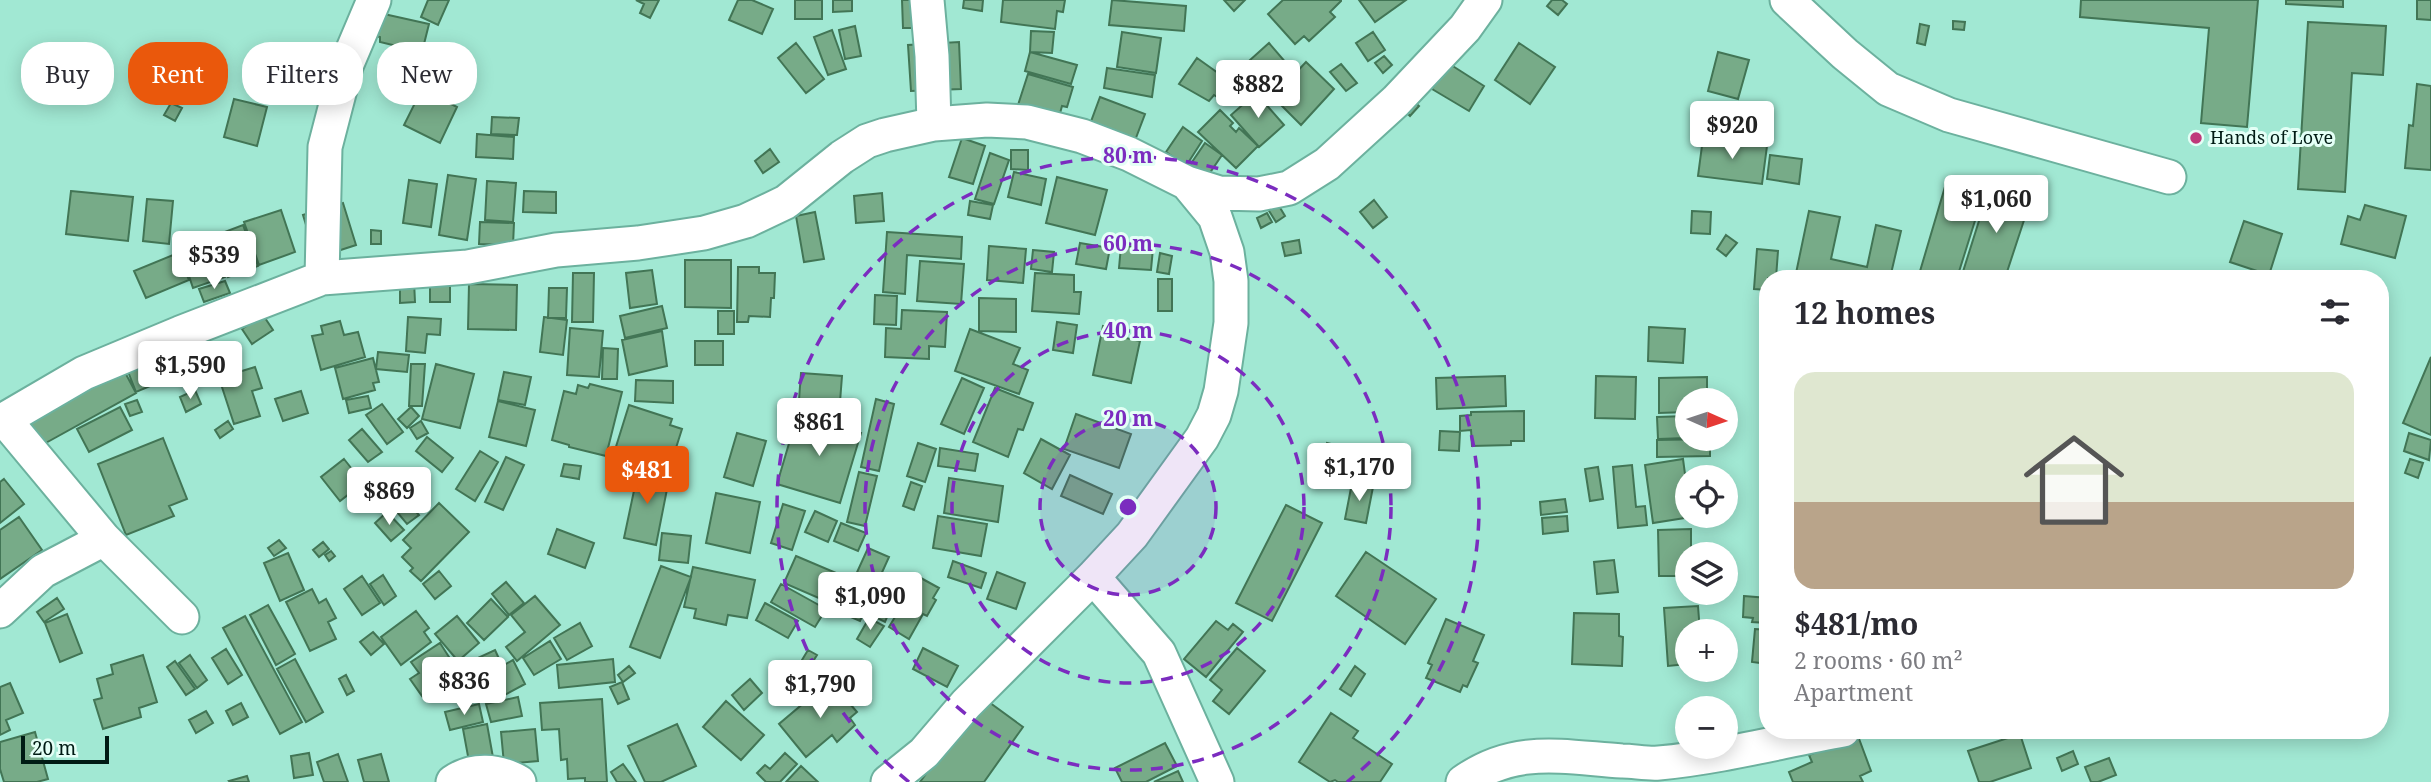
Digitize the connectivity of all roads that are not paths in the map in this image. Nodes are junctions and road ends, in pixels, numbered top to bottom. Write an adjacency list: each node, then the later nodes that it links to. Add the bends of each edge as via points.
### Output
1 (373, 0): 8 (street, via 346,66 325,147)
2 (927, 0): 5 (street)
3 (1486, 0): 7 (street, via 1396,101 1326,164 1289,188 1259,194 1219,193)
4 (1787, 0): 6 (street, via 1888,89 1949,115)
5 (934, 124): 7 (street, via 1027,122 1129,154); 8 (street, via 867,141 786,202 746,221 704,233 556,250 468,267)
6 (2169, 177)
7 (1186, 183): 11 (street, via 1215,218 1227,252 1231,323 1221,391 1202,438 1132,535)
8 (322, 278): 9 (street, via 85,373)
9 (2, 420): 10 (street)
10 (104, 539): 12 (street, via 43,571); 13 (street)
11 (1093, 577): 17 (street, via 966,704 924,753); 18 (street, via 1160,653)
12 (0, 611)
13 (182, 617)
14 (1801, 739): 19 (street, via 1657,763 1518,756 1482,768)
15 (453, 782): 16 (street, via 465,774 487,772)
16 (519, 782)
17 (888, 782)
18 (1217, 782)
19 (1463, 782)

